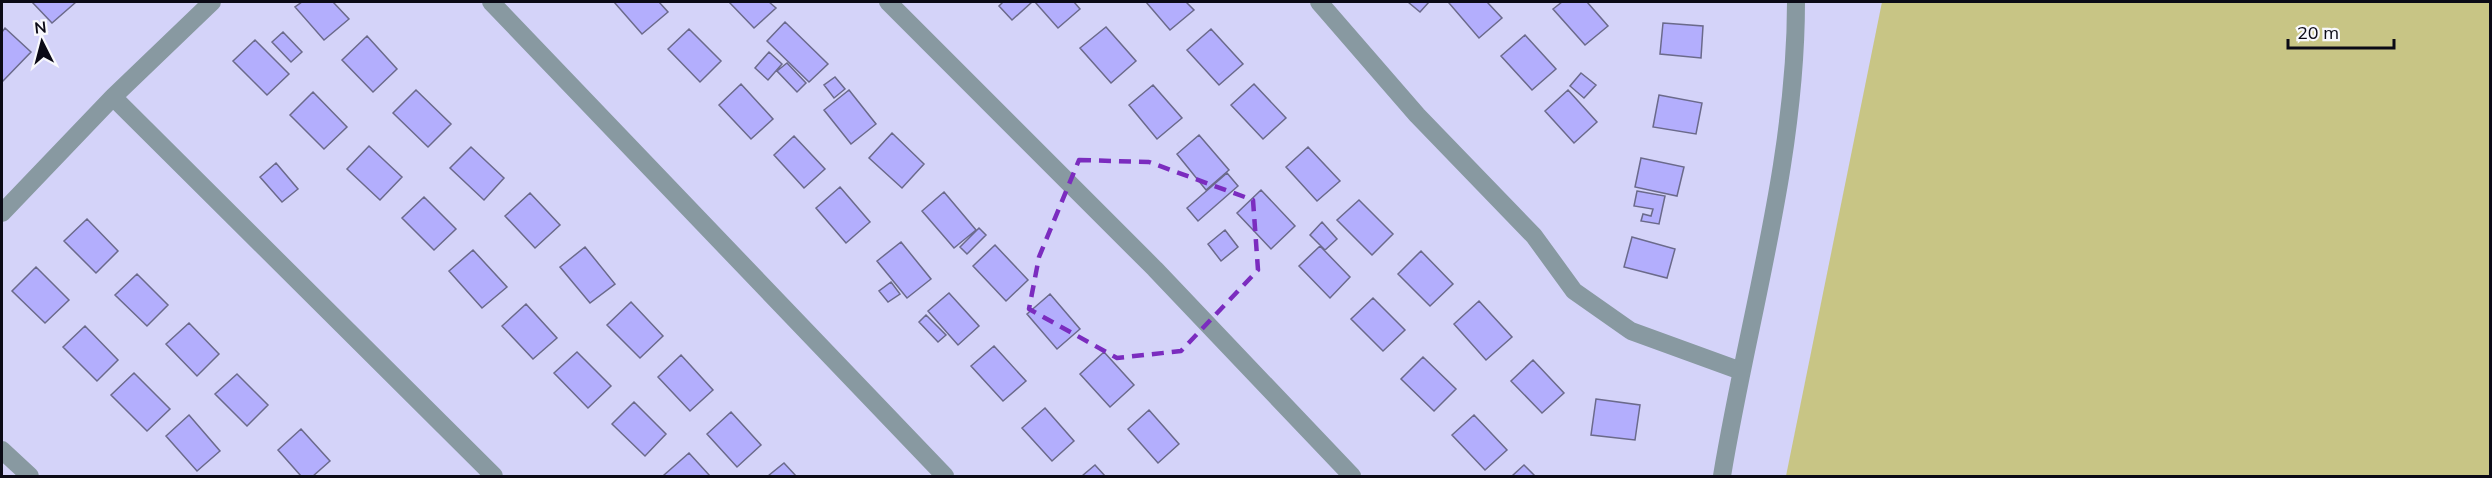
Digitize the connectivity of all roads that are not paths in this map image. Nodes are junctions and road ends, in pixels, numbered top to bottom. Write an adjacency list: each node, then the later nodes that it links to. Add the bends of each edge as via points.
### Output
1 (212, 2): 6 (street)
2 (491, 2): 12 (street)
3 (888, 2): 13 (street, via 1155,269)
4 (1319, 2): 8 (street, via 1416,115 1534,236 1574,291 1631,331)
5 (1796, 2): 8 (street, via 1796,39 1779,197)
6 (113, 98): 7 (street); 11 (street)
7 (2, 213)
8 (1741, 371): 14 (street)
9 (2, 450): 10 (street)
10 (30, 477)
11 (494, 477)
12 (945, 477)
13 (1353, 477)
14 (1722, 477)

